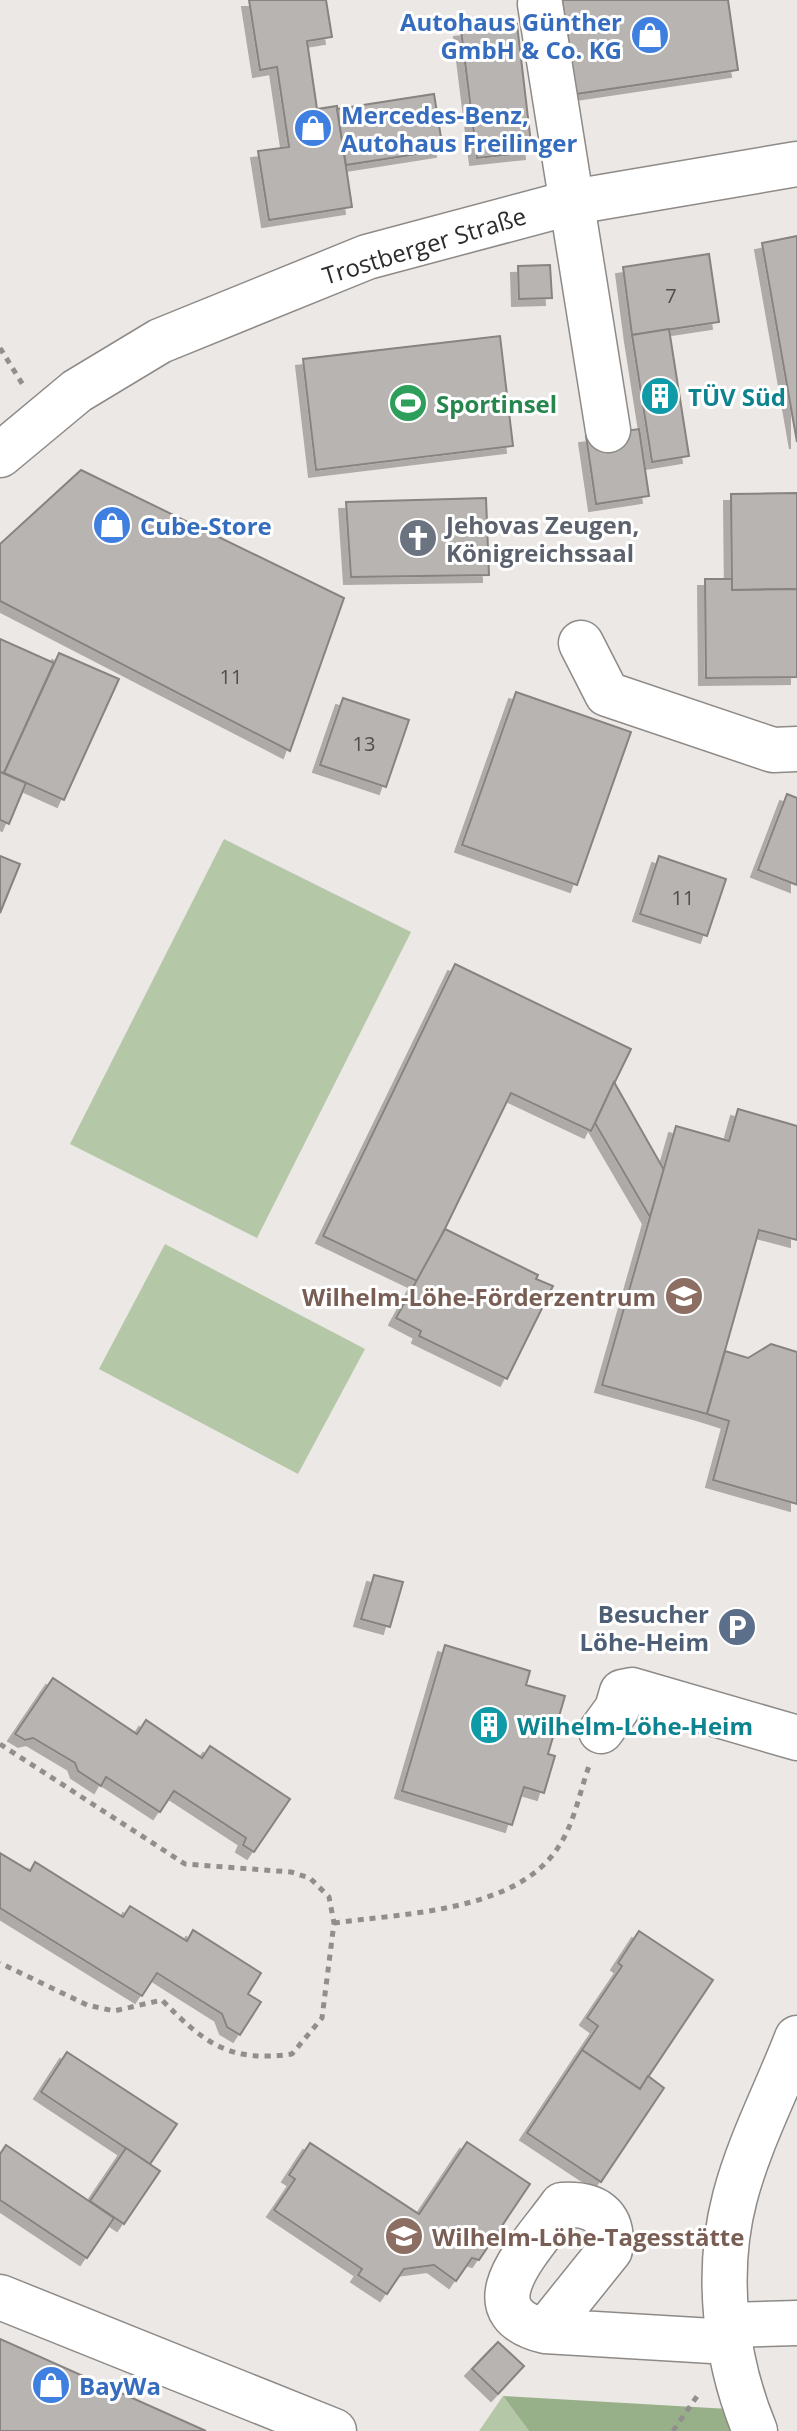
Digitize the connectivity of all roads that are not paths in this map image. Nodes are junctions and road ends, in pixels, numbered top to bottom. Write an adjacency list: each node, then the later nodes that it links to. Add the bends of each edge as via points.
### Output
1 (540, 4): 3 (street)
2 (797, 164): 3 (street, Trostberger Straße)
3 (573, 202): 4 (street, Trostberger Straße, via 367,257 255,300 160,341); 5 (street)
4 (10, 424)
5 (608, 430)
6 (581, 643): 7 (street, via 607,694 773,750)
7 (797, 749)
8 (601, 1731): 9 (street, via 622,1692 632,1690)
9 (797, 1738)
10 (797, 2038): 14 (street, via 735,2196 725,2286)
11 (0, 2297): 15 (street)
12 (797, 2323): 14 (street)
13 (545, 2331): 14 (street)
14 (728, 2333): 16 (street)
15 (334, 2431)
16 (755, 2431)

